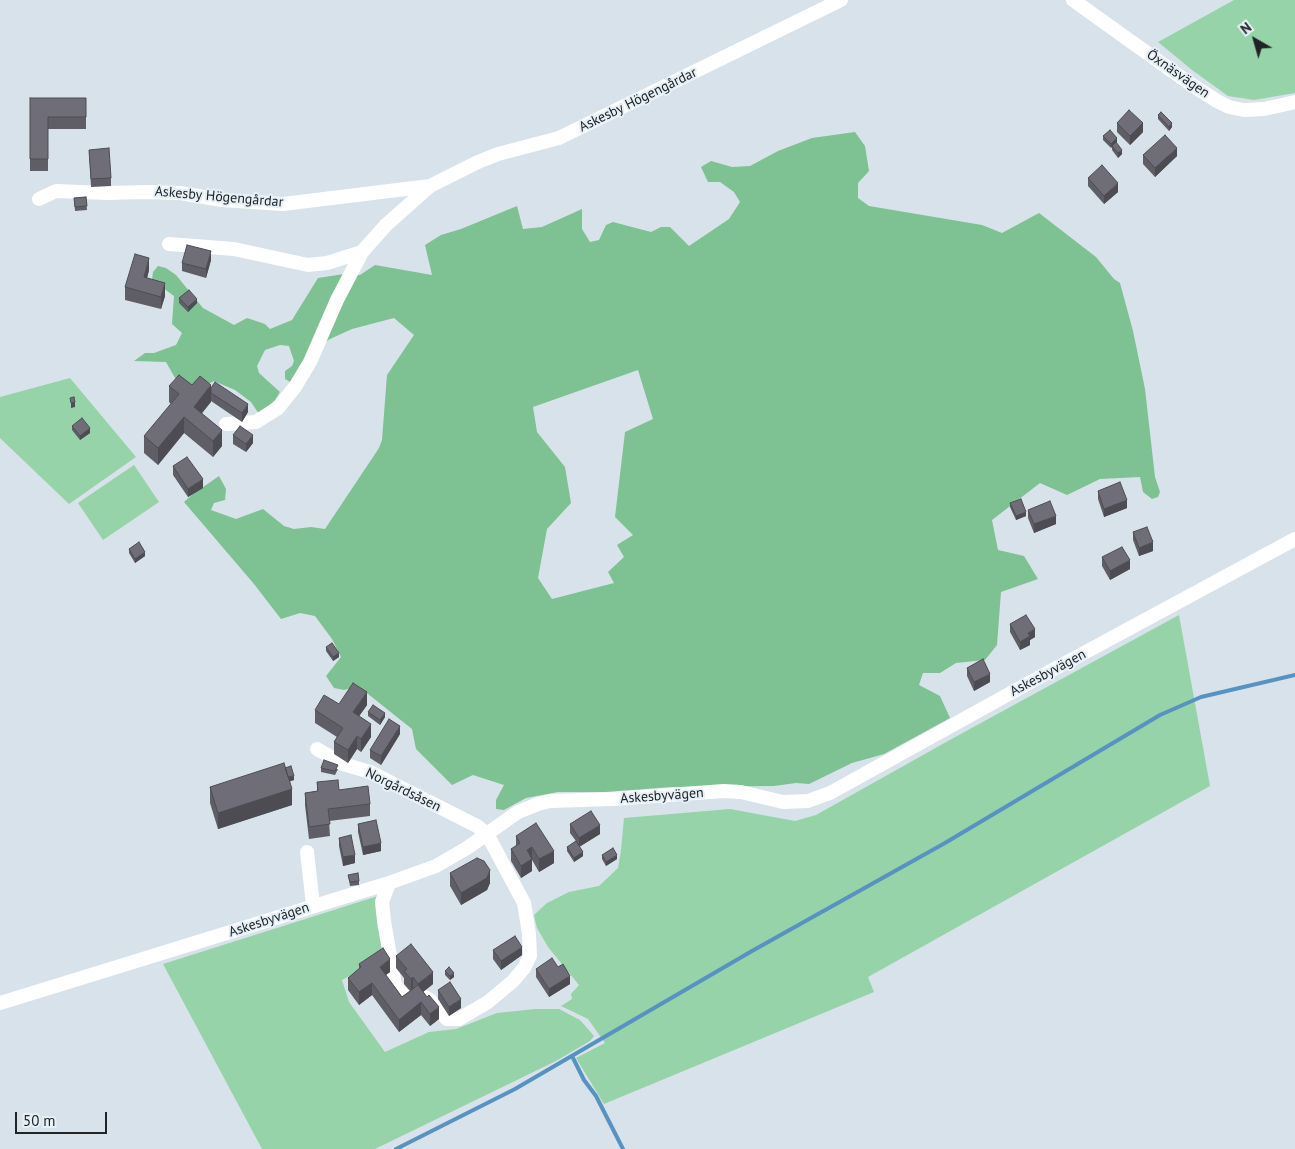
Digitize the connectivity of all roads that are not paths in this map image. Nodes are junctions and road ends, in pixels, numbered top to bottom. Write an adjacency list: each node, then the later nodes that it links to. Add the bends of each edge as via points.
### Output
1 (841, 0): 4 (street, Askesby Högengårdar, via 566,135 498,154)
2 (1073, 0): 3 (street, Öxnäsvägen, via 1229,107 1264,109)
3 (1295, 102)
4 (430, 186): 5 (street, Askesby Högengårdar, via 283,204 146,192 56,191); 7 (street, Askesby Högengårdar, via 386,225)
5 (39, 199)
6 (169, 244): 7 (street, via 234,249 308,264 327,263)
7 (362, 252): 8 (street, Askesby Högengårdar, via 295,387 278,408 256,422)
8 (226, 424)
9 (1295, 539): 11 (street, Askesbyvägen, via 830,793 794,803 724,791 550,801 526,808)
10 (317, 749): 11 (street, Norgårdsåsen, via 343,764 370,772)
11 (487, 834): 13 (street, Askesbyvägen, via 452,858); 13 (street, via 524,903 530,956 513,981 466,1016 447,1018 430,1000 425,997 406,998 395,985 382,908)
12 (307, 852): 14 (street)
13 (389, 883): 14 (street, Askesbyvägen)
14 (313, 905): 15 (street, Askesbyvägen)
15 (0, 1003)

